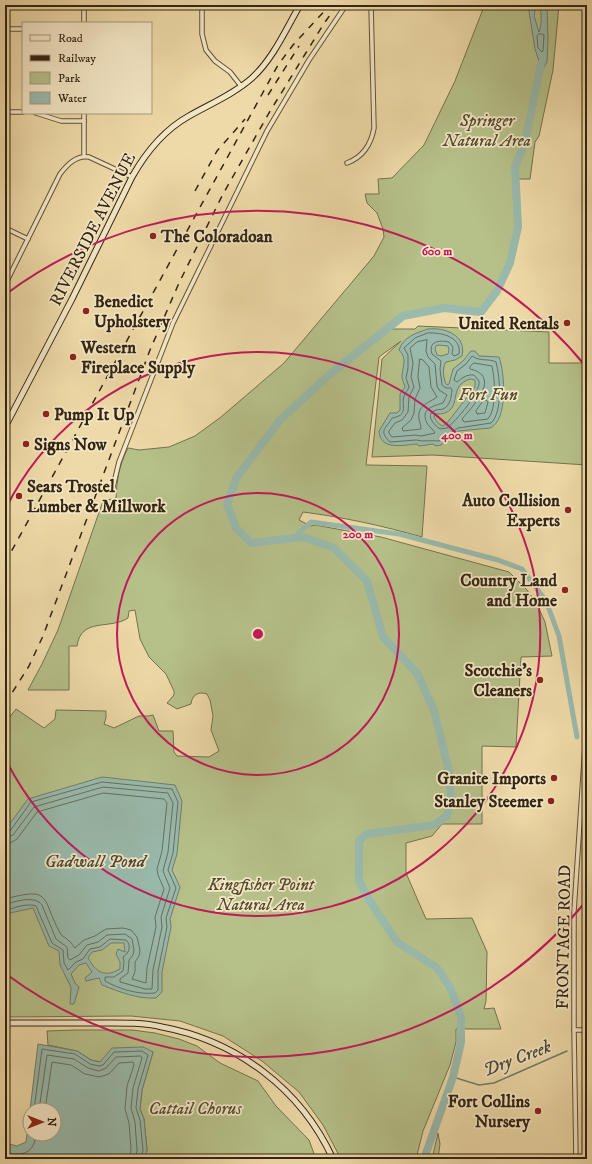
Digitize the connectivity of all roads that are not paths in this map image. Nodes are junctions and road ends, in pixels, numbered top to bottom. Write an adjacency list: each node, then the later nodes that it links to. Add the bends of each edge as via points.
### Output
1 (84, 5): 6 (street)
2 (202, 5): 9 (street, via 202,34 206,50)
3 (300, 5): 9 (main road, RIVERSIDE AVENUE, via 264,65)
4 (346, 5): 22 (street, via 309,60 267,131 173,323 119,462)
5 (371, 5): 16 (street, via 373,135 366,150 355,160)
6 (84, 22)
7 (5, 29): 8 (street)
8 (22, 29)
9 (241, 86): 17 (main road, RIVERSIDE AVENUE, via 171,129 148,152)
10 (5, 112): 11 (street)
11 (22, 112)
12 (39, 114): 14 (street, via 61,121)
13 (84, 114): 14 (street)
14 (84, 121): 15 (street)
15 (84, 156): 17 (street); 19 (street, via 72,161 60,174)
16 (347, 163)
17 (132, 177): 21 (main road, RIVERSIDE AVENUE)
18 (5, 228): 19 (street)
19 (28, 239): 20 (street)
20 (5, 285)
21 (5, 427)
22 (113, 487)
23 (587, 716): 25 (street, FRONTAGE ROAD, via 574,911)
24 (5, 1023): 27 (main road, via 128,1023 161,1026 222,1045 274,1080 300,1106)
25 (574, 1030): 26 (street); 28 (street, FRONTAGE ROAD)
26 (587, 1030)
27 (333, 1159)
28 (576, 1159)

